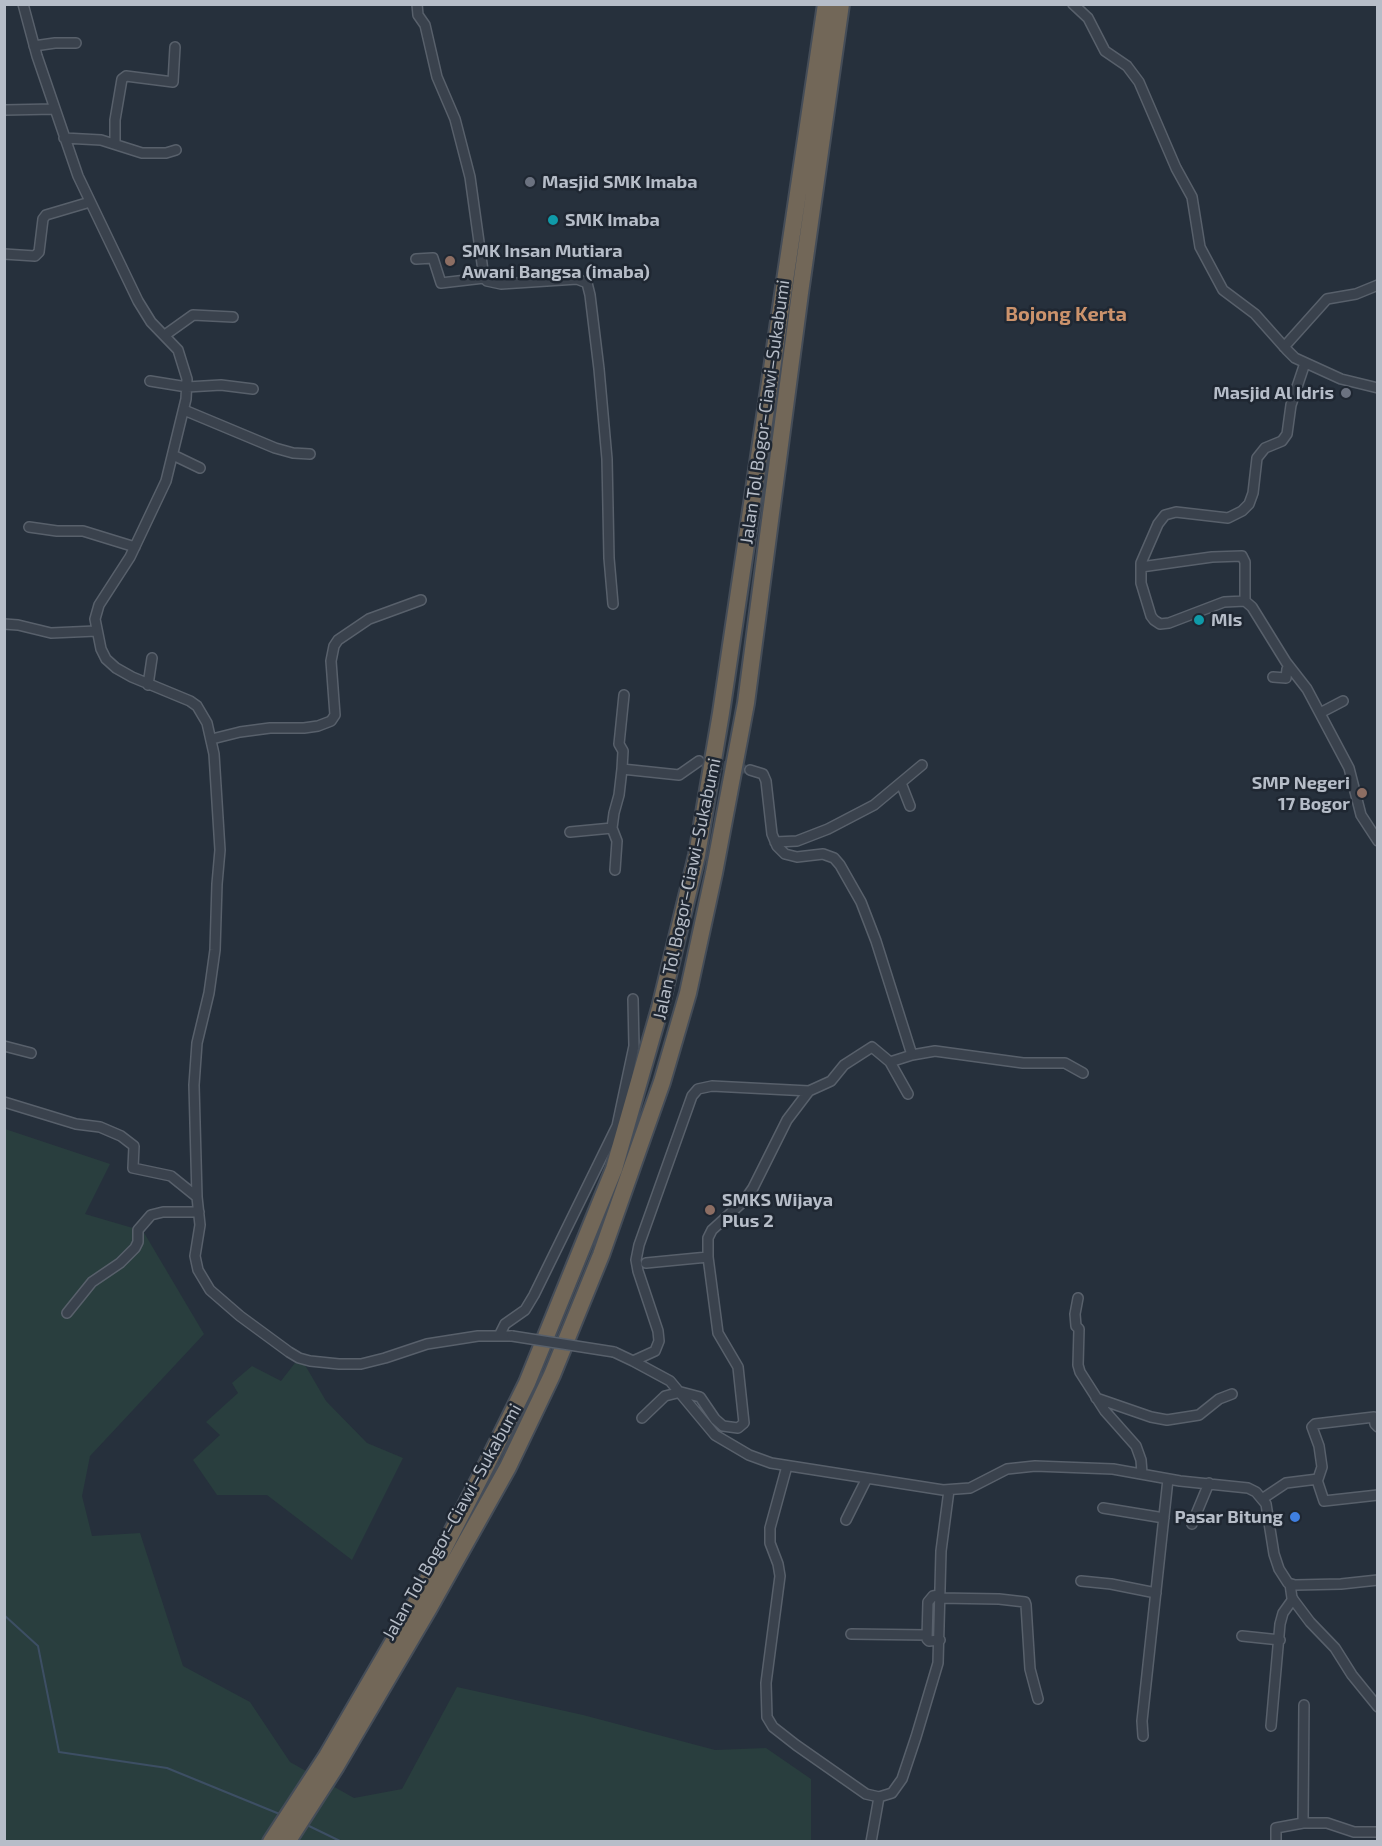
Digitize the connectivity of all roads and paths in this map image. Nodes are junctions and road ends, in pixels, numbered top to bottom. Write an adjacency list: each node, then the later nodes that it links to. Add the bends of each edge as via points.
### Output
1 (23, 4): 7 (street)
2 (417, 4): 17 (street, via 470,177)
3 (826, 4): 110 (highway, Jalan Tol Bogor–Ciawi–Sukabumi, via 719,725 697,855 660,1008 614,1169 527,1383)
4 (841, 4): 110 (highway, Jalan Tol Bogor–Ciawi–Sukabumi, via 746,703 685,1004 601,1255 552,1375 508,1467 429,1608)
5 (1072, 4): 21 (street, via 1088,18 1105,51 1130,70 1138,82 1192,197 1200,247 1216,279 1225,292 1256,314)
6 (76, 43): 7 (street)
7 (34, 46): 9 (street)
8 (175, 47): 12 (street, via 173,82 126,76 122,79)
9 (54, 109): 10 (street); 11 (street)
10 (5, 110)
11 (64, 138): 12 (street); 14 (street)
12 (115, 144): 13 (street, via 142,153)
13 (176, 150)
14 (90, 202): 15 (street, via 46,215 35,256); 20 (street, via 138,301)
15 (4, 254)
16 (417, 259): 17 (street, via 433,258 441,283)
17 (484, 278): 36 (street, via 501,284 577,279 587,283 606,447)
18 (1377, 285): 21 (street, via 1356,294 1327,299)
19 (233, 317): 20 (street, via 193,315)
20 (165, 335): 24 (street, via 180,354)
21 (1284, 347): 22 (street)
22 (1305, 363): 25 (street, via 1341,379); 33 (street, via 1291,405 1287,434 1257,458 1250,504 1228,518 1176,512 1165,515)
23 (150, 381): 24 (street)
24 (187, 387): 26 (street); 27 (street)
25 (1377, 388)
26 (254, 389)
27 (184, 410): 28 (street, via 275,448); 29 (street)
28 (310, 454)
29 (173, 455): 30 (street); 32 (street, via 166,481)
30 (200, 468)
31 (29, 526): 32 (street, via 83,531)
32 (135, 547): 38 (street, via 97,610)
33 (1141, 567): 35 (street, via 1242,556); 35 (street, via 1147,603 1160,624 1217,603)
34 (421, 600): 46 (street, via 369,620 338,640 331,661 331,721)
35 (1245, 601): 40 (street)
36 (613, 604)
37 (4, 624): 38 (street, via 51,633)
38 (96, 631): 42 (street, via 101,649 111,663)
39 (152, 658): 42 (street)
40 (1290, 667): 41 (street, via 1286,678); 45 (street)
41 (1273, 677)
42 (148, 685): 46 (street, via 194,703)
43 (624, 695): 49 (street, via 619,744 623,751)
44 (1343, 701): 45 (street)
45 (1320, 713): 55 (street, via 1349,768 1361,815)
46 (212, 739): 67 (street, via 220,855 214,960 198,1040 194,1085)
47 (699, 760): 49 (street, via 679,775)
48 (922, 765): 51 (street)
49 (622, 769): 53 (street)
50 (750, 770): 56 (street, via 764,774)
51 (901, 783): 52 (street); 56 (street, via 874,805 828,829 797,841)
52 (909, 806)
53 (612, 828): 54 (street); 57 (street, via 617,841)
54 (570, 832)
55 (1377, 841)
56 (775, 842): 61 (street, via 785,854 822,854 840,865 865,912)
57 (615, 870)
58 (633, 999): 73 (street, via 634,1046 616,1126 534,1295 525,1310 505,1324)
59 (4, 1046): 60 (street)
60 (31, 1053)
61 (912, 1055): 62 (street); 63 (street, via 935,1052 1023,1063 1065,1063)
62 (890, 1062): 64 (street, via 870,1047 844,1065 831,1081); 65 (street)
63 (1083, 1073)
64 (809, 1091): 69 (street, via 787,1119 744,1201 709,1234); 74 (street, via 712,1086 698,1089 692,1096 636,1260 659,1341 655,1351)
65 (909, 1094)
66 (4, 1102): 67 (street, via 121,1136 134,1146 134,1168 171,1176)
67 (197, 1197): 68 (street)
68 (199, 1212): 72 (street, via 151,1215 138,1230 135,1248 92,1282); 73 (street, via 195,1256 202,1278 240,1316 299,1359 355,1365 427,1344)
69 (708, 1257): 70 (street); 75 (street, via 719,1337 739,1370 744,1423 738,1428 723,1426 700,1396)
70 (646, 1263)
71 (1078, 1298): 77 (street, via 1078,1365)
72 (68, 1313)
73 (499, 1336): 74 (street, bridge, via 614,1352)
74 (633, 1361): 75 (street, via 666,1378)
75 (681, 1392): 79 (street, via 665,1396); 81 (street, via 715,1436 749,1455)
76 (1232, 1394): 77 (street, via 1199,1415 1167,1420)
77 (1096, 1398): 82 (street, via 1136,1446)
78 (1376, 1415): 80 (street); 85 (street, via 1322,1422 1312,1427 1322,1467)
79 (642, 1418)
80 (1377, 1427)
81 (787, 1466): 83 (street); 111 (street, via 770,1528 770,1543 780,1576 766,1683 767,1717 796,1746 866,1794)
82 (1142, 1473): 84 (street); 87 (street, via 1103,1468 1017,1467 970,1488)
83 (867, 1478): 87 (street); 92 (street)
84 (1168, 1479): 86 (street); 91 (street)
85 (1317, 1480): 88 (street, via 1324,1501); 89 (street, via 1286,1483)
86 (1209, 1484): 89 (street, via 1248,1488); 93 (street)
87 (949, 1490): 98 (street)
88 (1377, 1495)
89 (1262, 1499): 96 (street, via 1269,1513 1275,1558)
90 (1103, 1508): 91 (street)
91 (1164, 1518): 97 (street)
92 (846, 1520)
93 (1192, 1524)
94 (1377, 1580): 96 (street)
95 (1081, 1581): 97 (street)
96 (1290, 1584): 99 (street)
97 (1155, 1593): 109 (street)
98 (939, 1596): 101 (street, via 928,1602); 103 (street); 105 (street, via 1024,1602 1030,1669)
99 (1293, 1599): 104 (street, via 1281,1618); 107 (street, via 1335,1648)
100 (850, 1634): 101 (street)
101 (927, 1635): 103 (street, via 929,1641)
102 (1242, 1636): 104 (street)
103 (940, 1640): 111 (street, via 935,1673 907,1766 895,1790)
104 (1280, 1640): 108 (street)
105 (1038, 1699)
106 (1304, 1705): 112 (street)
107 (1377, 1707)
108 (1271, 1726)
109 (1143, 1736)
110 (332, 1761): 114 (highway, Jalan Tol Bogor–Ciawi–Sukabumi); 115 (highway, Jalan Tol Bogor–Ciawi–Sukabumi)
111 (879, 1797): 116 (street)
112 (1303, 1823): 113 (street); 117 (street, via 1275,1828)
113 (1377, 1832)
114 (271, 1842)
115 (287, 1842)
116 (871, 1842)
117 (1276, 1842)

